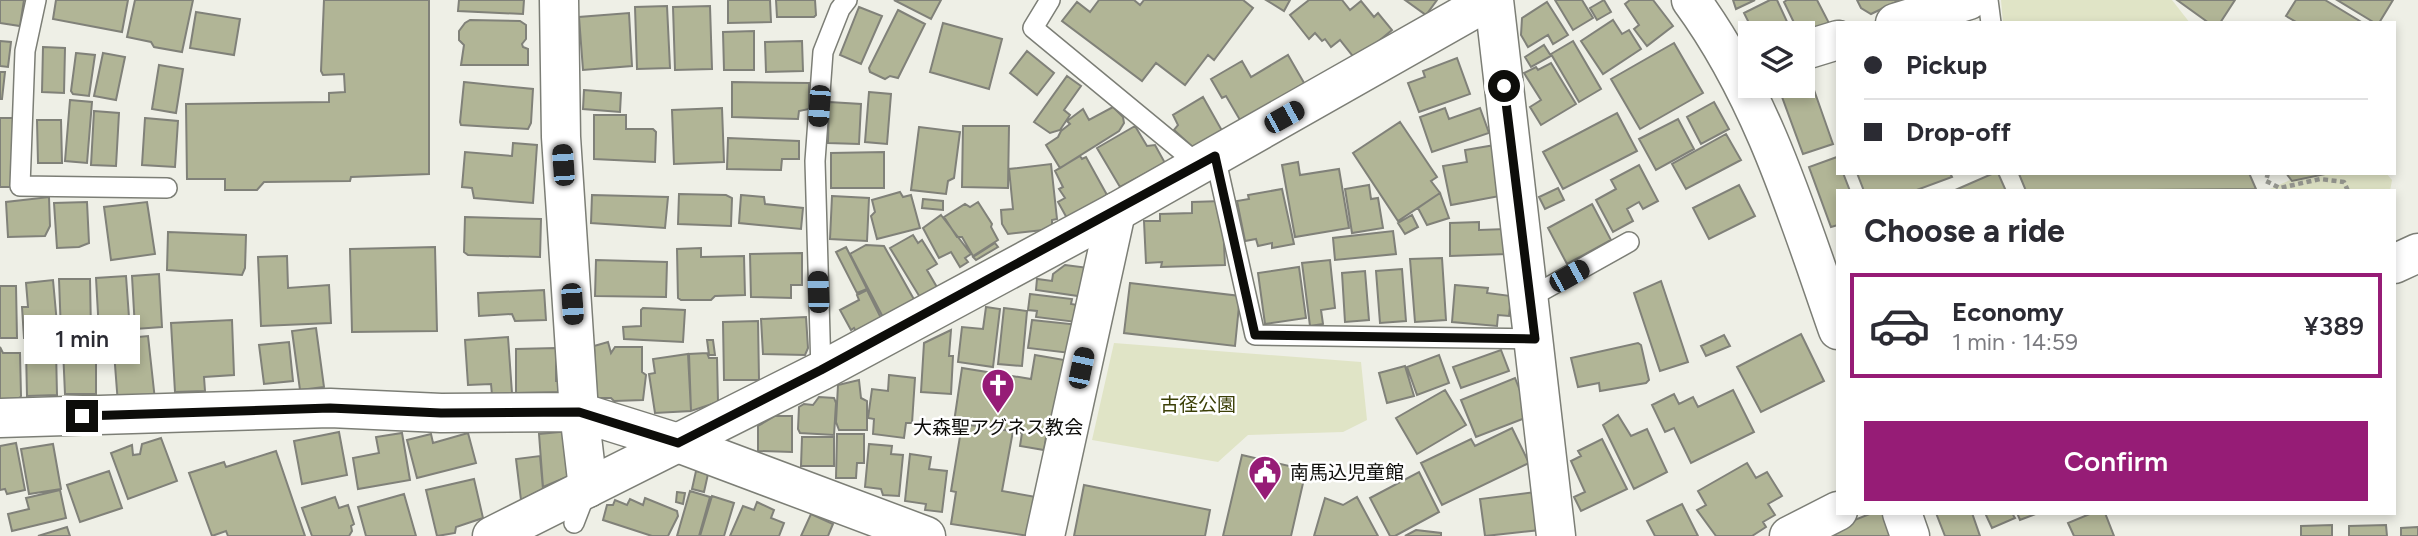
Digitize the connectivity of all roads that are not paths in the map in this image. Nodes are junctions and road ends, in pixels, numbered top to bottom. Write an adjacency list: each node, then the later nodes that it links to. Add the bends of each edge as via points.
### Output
1 (36, 0): 16 (lane, via 24,51 20,186)
2 (559, 0): 25 (street, via 561,137)
3 (847, 0): 24 (lane, via 823,52 815,161)
4 (1051, 0): 15 (lane, via 1033,28)
5 (1492, 0): 15 (street); 21 (street)
6 (1691, 0): 13 (street)
7 (1969, 0): 9 (street)
8 (1988, 0): 10 (lane)
9 (1901, 21)
10 (1992, 21)
11 (1836, 41): 12 (street)
12 (1815, 47)
13 (1738, 62)
14 (1754, 98): 22 (street)
15 (1207, 160): 17 (street); 23 (lane, via 1255,335)
16 (167, 188)
17 (1116, 212): 24 (street); 34 (street)
18 (1629, 242): 21 (lane)
19 (2418, 253): 20 (street)
20 (2396, 263)
21 (1529, 298): 23 (street)
22 (1836, 324)
23 (1535, 339): 35 (street)
24 (821, 370): 27 (street)
25 (579, 412): 26 (street, via 330,408); 27 (street); 28 (street)
26 (0, 418)
27 (678, 443): 28 (street); 33 (street)
28 (588, 488): 31 (lane); 32 (street)
29 (1836, 512): 36 (street)
30 (1903, 515): 37 (street)
31 (574, 523)
32 (492, 536)
33 (926, 536)
34 (1045, 536)
35 (1556, 536)
36 (1789, 536)
37 (1910, 536)

